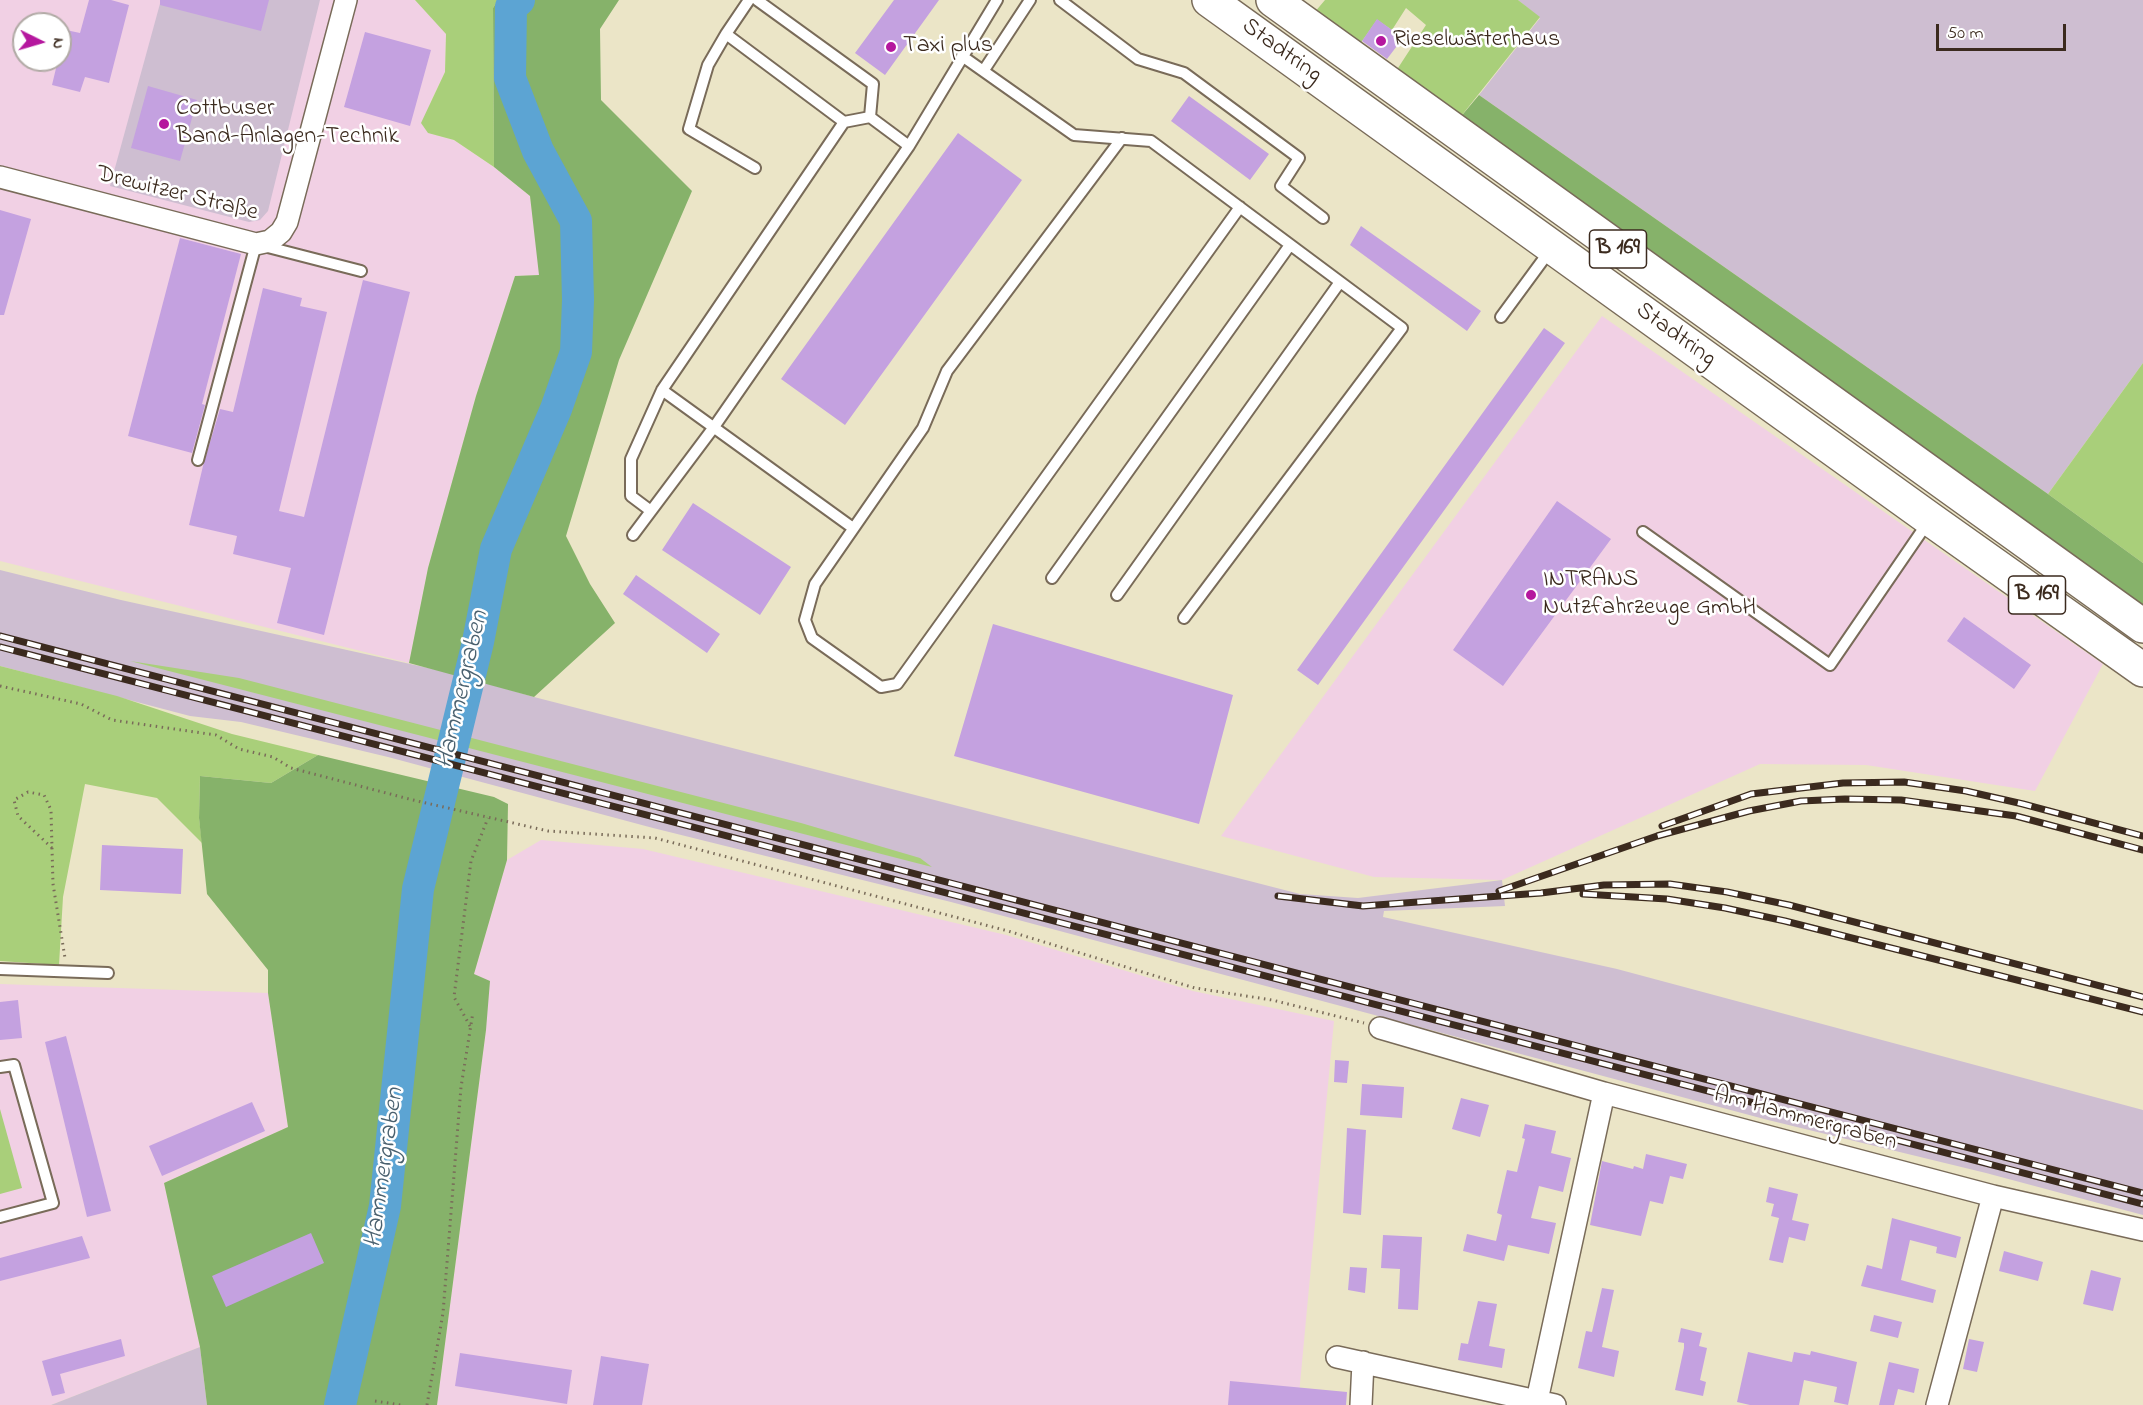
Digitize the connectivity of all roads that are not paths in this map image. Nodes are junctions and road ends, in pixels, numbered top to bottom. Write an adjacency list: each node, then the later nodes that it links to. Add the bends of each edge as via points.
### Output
1 (345, 0): 21 (street, Drewitzer Straße, via 287,222 270,241)
2 (749, 0): 9 (lane)
3 (757, 0): 12 (lane, via 873,84)
4 (997, 0): 10 (lane)
5 (1030, 0): 11 (lane)
6 (1060, 0): 20 (lane, via 1138,59 1184,73 1299,158 1281,186)
7 (1209, 0): 23 (main road, Stadtring / B 169)
8 (1272, 0): 19 (main road, Stadtring / B 169)
9 (726, 34): 13 (lane); 16 (lane, via 708,65 689,129)
10 (962, 56): 11 (lane); 15 (lane)
11 (984, 70): 14 (lane, via 1074,135)
12 (870, 117): 13 (lane); 15 (lane)
13 (844, 122): 27 (lane)
14 (1122, 138): 18 (lane, via 1151,141); 33 (lane, via 947,371 923,428)
15 (909, 146): 28 (lane)
16 (755, 168)
17 (0, 177): 21 (street, Drewitzer Straße)
18 (1240, 207): 22 (lane); 33 (lane, via 897,684 881,687 872,681 812,638 805,620 815,584)
19 (1574, 217): 23 (street); 30 (main road, Stadtring / B 169)
20 (1323, 219)
21 (256, 244): 24 (lane); 29 (lane)
22 (1290, 245): 25 (lane); 36 (lane)
23 (1552, 247): 26 (lane); 32 (main road, Stadtring / B 169)
24 (361, 271)
25 (1340, 282): 37 (lane); 38 (lane, via 1402,328)
26 (1501, 317)
27 (662, 390): 28 (lane); 31 (lane, via 632,459 631,496)
28 (714, 427): 31 (lane); 33 (lane)
29 (198, 460)
30 (1951, 489): 32 (street); 39 (main road, Stadtring / B 169)
31 (651, 512): 35 (lane)
32 (1930, 519): 34 (lane, via 1830,665); 40 (main road, Stadtring / B 169)
33 (853, 528)
34 (1643, 532)
35 (633, 535)
36 (1052, 578)
37 (1117, 595)
38 (1184, 618)
39 (2143, 626)
40 (2143, 670)
41 (0, 969): 42 (lane)
42 (108, 973)
43 (1380, 1028): 45 (street, Am Hammergraben)
44 (0, 1067): 47 (lane, via 14,1065 53,1203)
45 (1604, 1093): 46 (street, Am Hammergraben); 51 (street)
46 (1993, 1196): 48 (street, Am Hammergraben); 53 (street)
47 (0, 1217)
48 (2143, 1230)
49 (1337, 1357): 50 (street)
50 (1363, 1362): 51 (street); 52 (street)
51 (1542, 1404)
52 (1361, 1405)
53 (1937, 1405)

